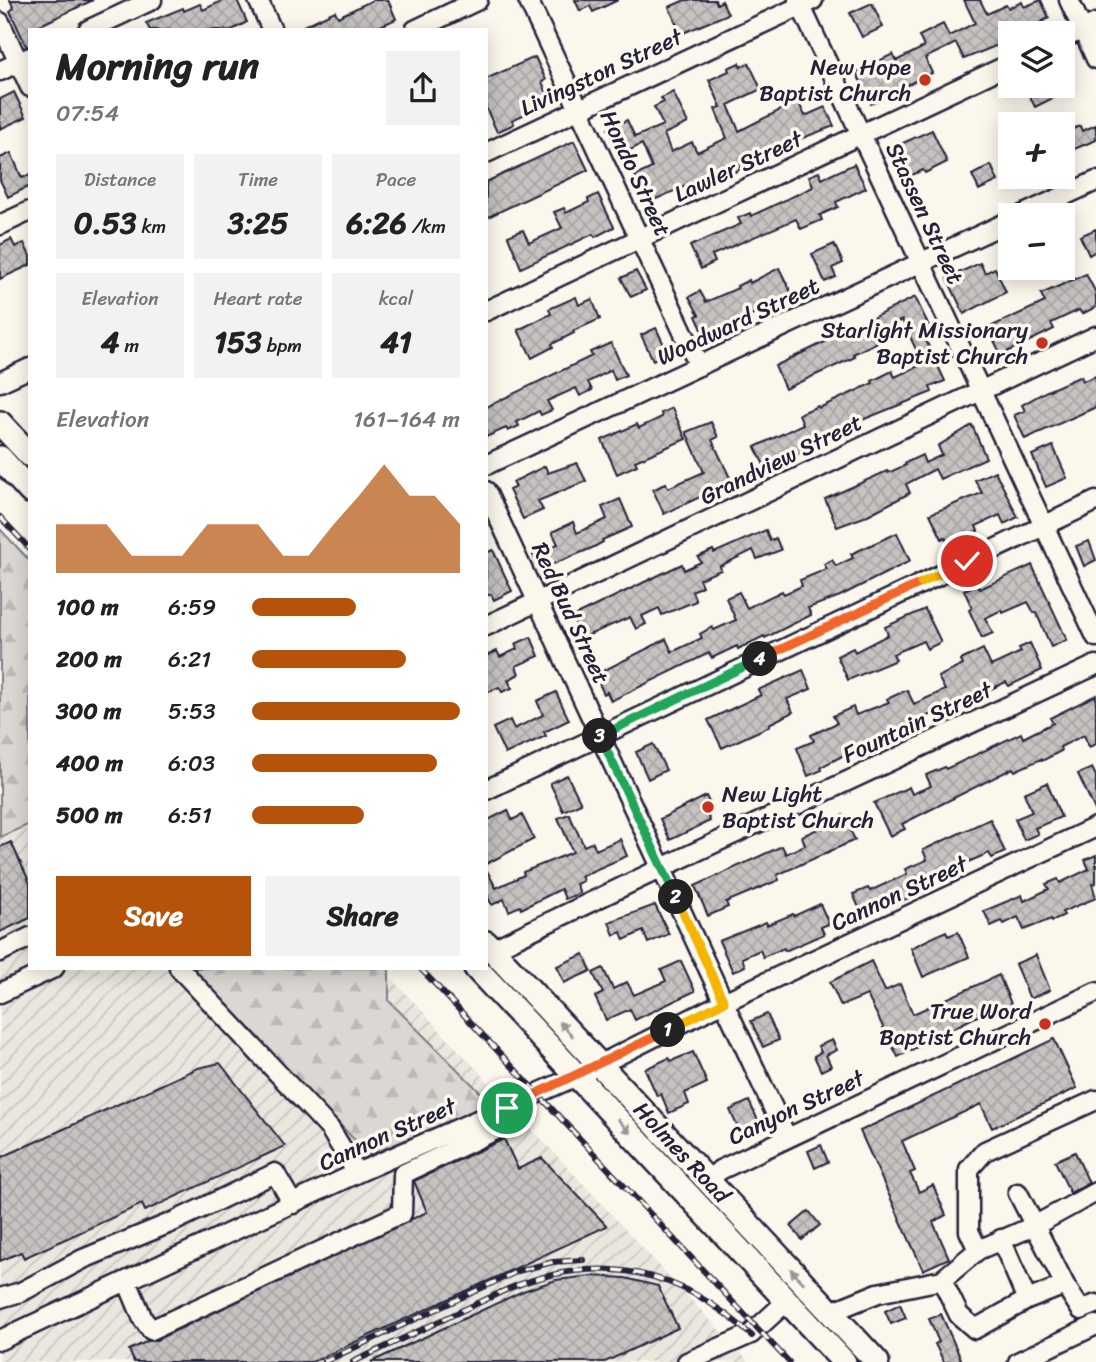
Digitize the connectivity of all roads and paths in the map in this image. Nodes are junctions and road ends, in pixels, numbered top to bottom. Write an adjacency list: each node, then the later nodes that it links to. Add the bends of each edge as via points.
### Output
1 (152, 0): 9 (street)
2 (258, 0): 10 (street)
3 (478, 0): 11 (street)
4 (528, 0): 17 (street, Hondo Street)
5 (1069, 0): 8 (street)
6 (804, 2): 17 (street, Livingston Street); 18 (street, Stassen Street)
7 (0, 22): 12 (street)
8 (1089, 27): 13 (street)
9 (92, 28)
10 (271, 28)
11 (419, 28)
12 (24, 59): 15 (street); 16 (street)
13 (1096, 59)
14 (998, 70): 18 (street, Lawler Street)
15 (0, 71)
16 (28, 78)
17 (579, 110): 19 (street, Livingston Street); 25 (street, Hondo Street)
18 (861, 135): 25 (street, Lawler Street); 26 (street, Stassen Street)
19 (488, 152)
20 (1096, 181): 21 (street)
21 (1048, 203)
22 (28, 212): 23 (street)
23 (0, 225)
24 (998, 227): 26 (street, Woodward Street)
25 (640, 240): 27 (street, Lawler Street); 29 (street, Hondo Street)
26 (921, 262): 29 (street, Woodward Street); 32 (street, Stassen Street)
27 (488, 310)
28 (1096, 336): 32 (street, Grandview Street)
29 (699, 366): 36 (street, Woodward Street)
30 (28, 369): 31 (street)
31 (0, 382)
32 (981, 390): 40 (street, Stassen Street); 41 (street, Grandview Street)
33 (0, 423): 34 (main road)
34 (28, 453)
35 (0, 458): 37 (main road)
36 (488, 464)
37 (28, 489)
38 (488, 495): 41 (street, Red Bud Street)
39 (1096, 500): 40 (street)
40 (1044, 525): 43 (street, Stassen Street); 45 (street)
41 (538, 601): 42 (street, Grandview Street); 45 (street, Red Bud Street)
42 (488, 625)
43 (1096, 637)
44 (1096, 665): 48 (street, Fountain Street)
45 (600, 734): 46 (street); 48 (street, Red Bud Street)
46 (488, 789)
47 (1096, 827): 57 (street, Cannon Street)
48 (662, 869): 50 (street, Fountain Street); 57 (street, Red Bud Street)
49 (28, 938): 51 (street)
50 (490, 946): 58 (main road, Holmes Road, one-way to 50)
51 (0, 952)
52 (50, 970): 56 (street)
53 (181, 970): 63 (street, via 330,1129)
54 (478, 970): 59 (main road, Holmes Road)
55 (1096, 992): 62 (street, Canyon Street)
56 (0, 993)
57 (724, 1002): 58 (street, Cannon Street); 62 (street, Red Bud Street)
58 (599, 1065): 59 (street, Cannon Street); 64 (main road, Holmes Road)
59 (577, 1076): 61 (street, Cannon Street); 76 (main road, Holmes Road, one-way to 76)
60 (1096, 1100): 70 (street, via 985,1151 969,1169 969,1231)
61 (507, 1108): 63 (street, Cannon Street); 72 (street, via 514,1121 403,1174 402,1213 151,1330)
62 (788, 1138): 64 (street, Canyon Street, via 720,1170)
63 (357, 1173): 67 (street, Cannon Street)
64 (709, 1180): 78 (main road, Holmes Road, one-way to 64)
65 (1096, 1192): 68 (street)
66 (1018, 1193): 68 (street)
67 (293, 1204): 72 (street, Cannon Street); 74 (street, via 275,1172)
68 (1034, 1226): 69 (street); 73 (street)
69 (1001, 1239): 70 (street); 75 (street)
70 (978, 1250): 71 (street)
71 (942, 1280): 75 (street, via 959,1315 975,1329); 78 (street, via 878,1293)
72 (127, 1281): 80 (street, Cannon Street)
73 (1065, 1285): 75 (street); 77 (street, via 1081,1310)
74 (0, 1298)
75 (1027, 1300)
76 (787, 1301): 78 (main road); 81 (street, via 751,1334); 82 (main road, Holmes Road)
77 (1096, 1304)
78 (831, 1312): 83 (main road, Holmes Road)
79 (1096, 1325): 84 (street)
80 (0, 1340)
81 (687, 1362)
82 (844, 1362)
83 (877, 1362)
84 (1017, 1362)

